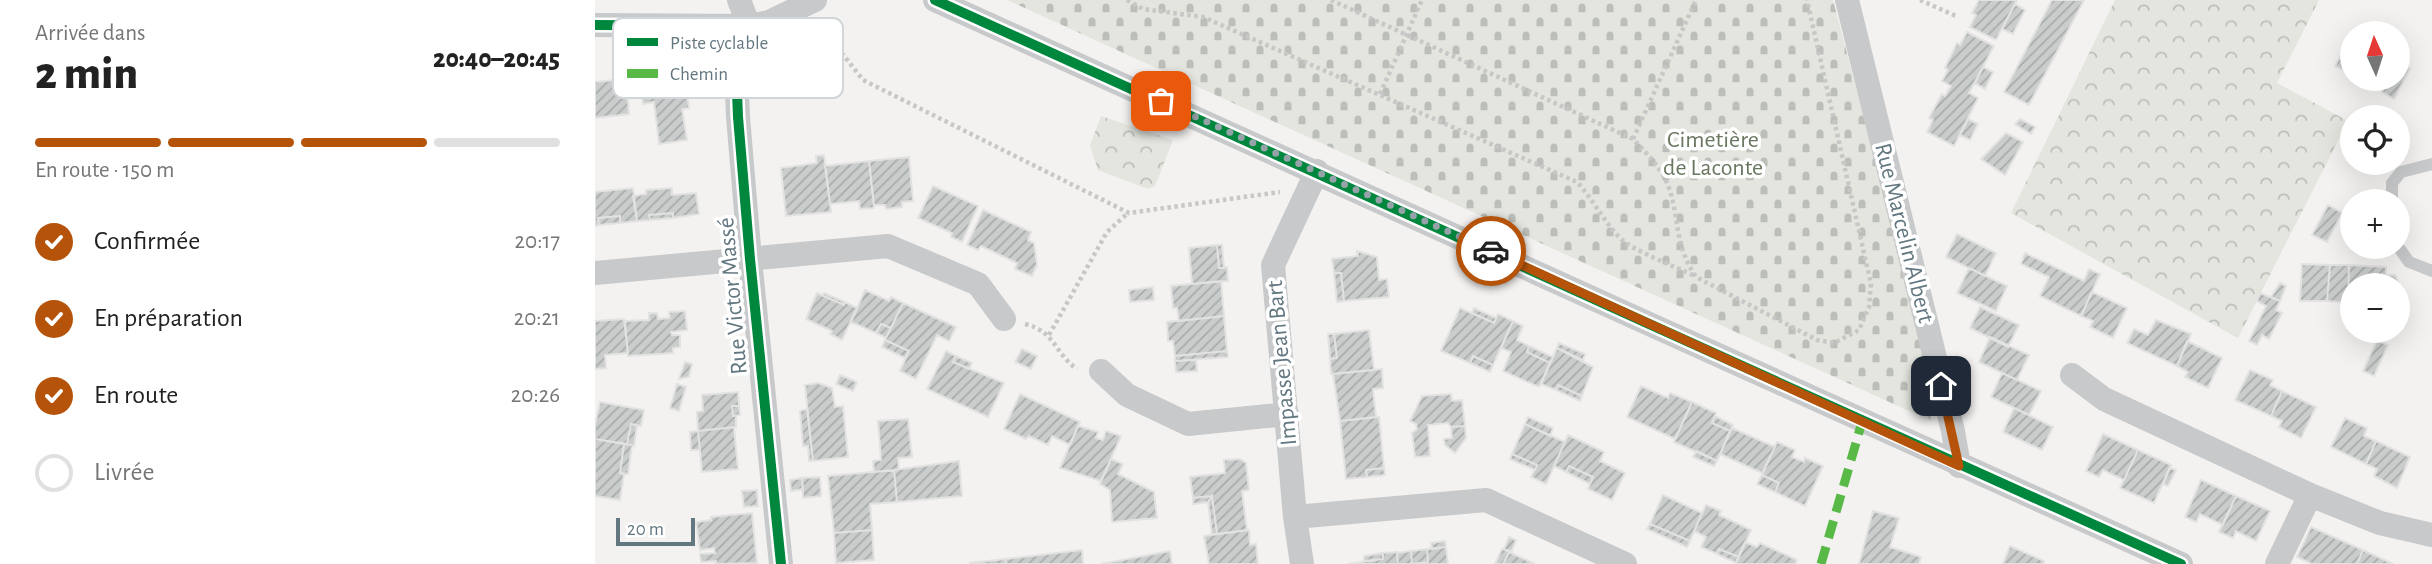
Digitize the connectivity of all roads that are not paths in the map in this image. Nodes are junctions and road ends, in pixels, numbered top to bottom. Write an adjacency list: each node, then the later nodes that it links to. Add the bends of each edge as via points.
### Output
1 (739, 0): 5 (street)
2 (935, 0): 11 (street)
3 (1847, 0): 21 (street, Rue Marcelin Albert)
4 (810, 3): 6 (street)
5 (746, 18)
6 (778, 18)
7 (595, 25): 8 (street)
8 (613, 25)
9 (738, 98): 13 (street, Rue Victor Massé)
10 (2432, 164): 12 (lane, via 2401,172)
11 (1317, 171): 20 (street, Impasse Jean Bart, via 1273,265); 21 (street)
12 (2392, 189)
13 (750, 259): 16 (street); 17 (street, via 888,246 978,284); 25 (street, Rue Victor Massé)
14 (2407, 259): 15 (lane)
15 (2432, 271)
16 (595, 273)
17 (1004, 319)
18 (1101, 371): 20 (street, via 1127,395 1188,424)
19 (2072, 375): 22 (street, via 2104,399)
20 (1287, 414): 23 (street, Impasse Jean Bart)
21 (1959, 466): 28 (street)
22 (2310, 495): 24 (street, via 2380,523); 29 (street)
23 (1295, 517): 26 (street, Impasse Jean Bart); 27 (street, via 1486,499)
24 (2432, 535)
25 (781, 564)
26 (1302, 564)
27 (1625, 564)
28 (2181, 564)
29 (2277, 564)

